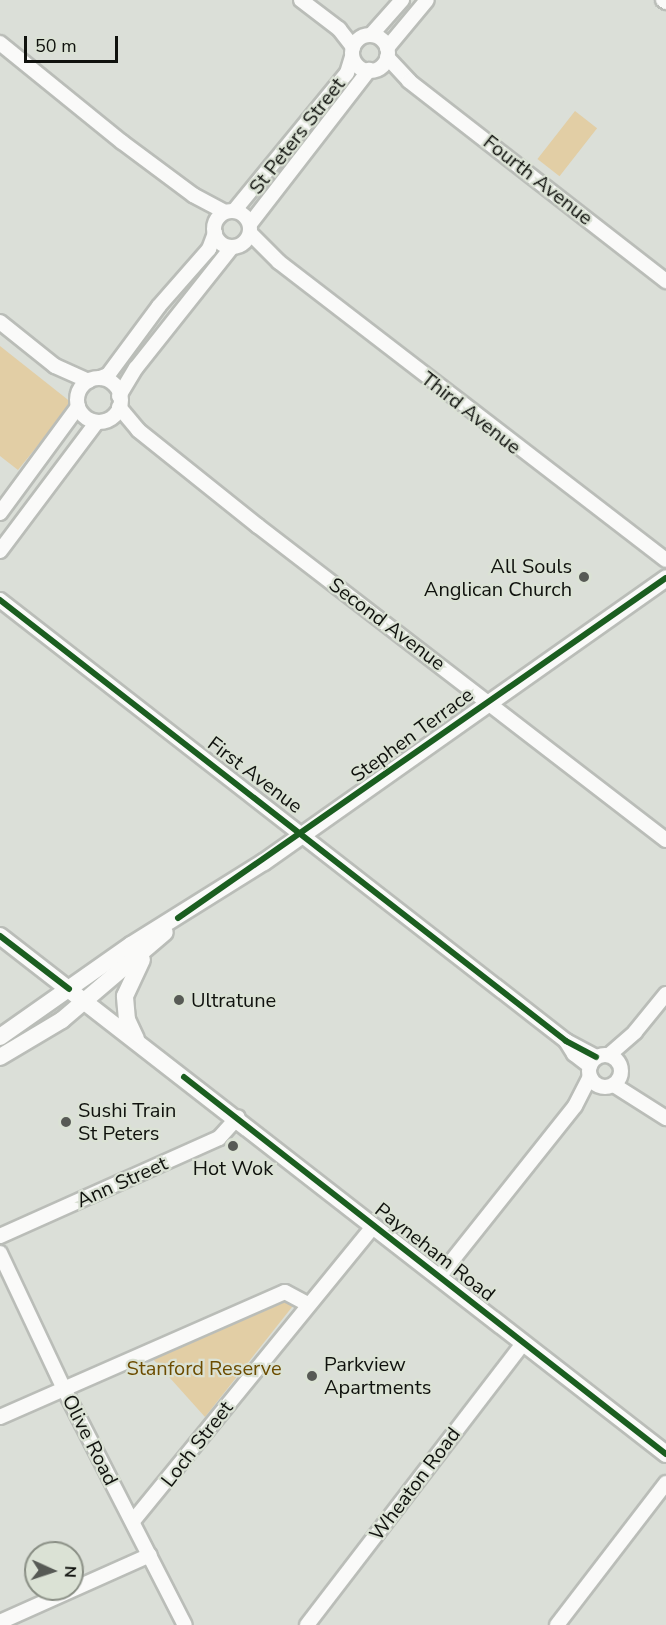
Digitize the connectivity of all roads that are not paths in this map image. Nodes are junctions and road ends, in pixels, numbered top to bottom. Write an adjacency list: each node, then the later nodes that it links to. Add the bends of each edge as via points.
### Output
1 (301, 0): 5 (street)
2 (402, 0): 5 (street, St Peters Street)
3 (427, 0): 6 (street)
4 (0, 43): 9 (street)
5 (359, 44): 6 (street, Fourth Avenue, via 383,40); 7 (street, Fourth Avenue, via 356,65); 9 (street, St Peters Street, via 347,73)
6 (387, 52): 7 (street, St Peters Street); 8 (street, Fourth Avenue)
7 (373, 70): 8 (street, Fourth Avenue); 10 (street, St Peters Street)
8 (408, 81): 13 (street, Fourth Avenue)
9 (222, 220): 10 (street, Third Avenue, via 246,216); 11 (street, Third Avenue, via 224,244); 16 (street, St Peters Street, via 209,249 159,306 109,374)
10 (250, 228): 11 (street, St Peters Street); 12 (street, Third Avenue)
11 (236, 246): 12 (street, Third Avenue); 18 (street, via 136,368)
12 (279, 262): 23 (street, Third Avenue)
13 (666, 281)
14 (0, 322): 15 (street)
15 (56, 366): 16 (street); 17 (street)
16 (95, 380): 17 (street); 18 (street, via 115,386)
17 (78, 401): 19 (street, via 83,415); 21 (street)
18 (119, 402): 19 (street); 20 (street, Second Avenue)
19 (103, 420): 20 (street, Second Avenue); 22 (street)
20 (138, 430): 26 (street, Second Avenue)
21 (0, 513)
22 (0, 551)
23 (666, 560)
24 (666, 578): 26 (main road, Stephen Terrace)
25 (2, 603): 27 (street, First Avenue)
26 (488, 701): 27 (main road, Stephen Terrace); 28 (street, Second Avenue)
27 (304, 833): 29 (main road, Stephen Terrace); 39 (street, First Avenue, via 391,906 566,1041 574,1054)
28 (666, 840)
29 (178, 918): 31 (main road, Stephen Terrace); 32 (main road, Stephen Terrace, via 131,945)
30 (0, 936): 32 (main road, Payneham Road)
31 (147, 951): 34 (main road, Stephen Terrace); 37 (main road, via 125,996 127,1020)
32 (69, 990): 34 (main road, Payneham Road); 36 (main road, Stephen Terrace)
33 (666, 994): 35 (street)
34 (85, 1002): 37 (main road, Payneham Road); 38 (main road, Stephen Terrace, via 63,1020)
35 (635, 1032): 39 (street); 40 (street)
36 (0, 1037)
37 (137, 1042): 41 (main road, Payneham Road)
38 (0, 1057)
39 (597, 1068): 40 (street, First Avenue); 40 (street); 46 (street, via 575,1106)
40 (618, 1075): 42 (street)
41 (238, 1118): 43 (main road, Payneham Road); 44 (street, Ann Street, via 219,1138)
42 (666, 1118)
43 (374, 1226): 46 (main road, Payneham Road); 47 (street, Loch Street)
44 (0, 1236)
45 (0, 1253): 49 (street, Olive Road)
46 (439, 1277): 48 (main road, Payneham Road)
47 (308, 1304): 49 (street, via 285,1292); 53 (street, Loch Street)
48 (523, 1343): 51 (main road, Payneham Road); 57 (street, Wheaton Road)
49 (64, 1389): 50 (street); 53 (street, Olive Road)
50 (0, 1418)
51 (666, 1454)
52 (666, 1483): 58 (street)
53 (133, 1521): 54 (street, Olive Road)
54 (150, 1555): 55 (street); 56 (street, Olive Road)
55 (0, 1622)
56 (184, 1625)
57 (307, 1625)
58 (557, 1625)

